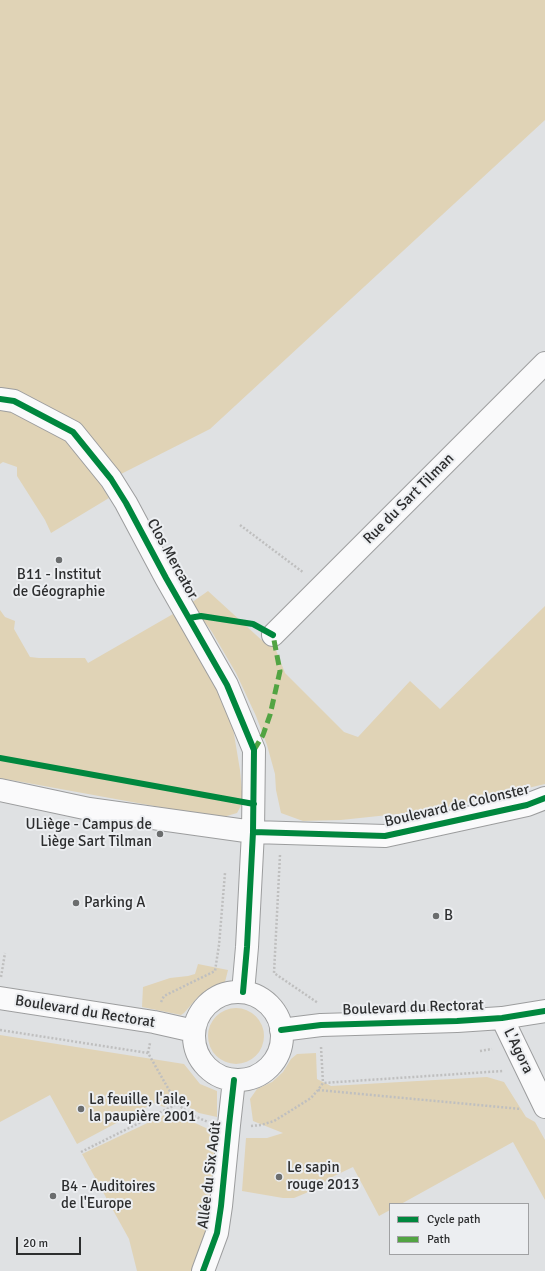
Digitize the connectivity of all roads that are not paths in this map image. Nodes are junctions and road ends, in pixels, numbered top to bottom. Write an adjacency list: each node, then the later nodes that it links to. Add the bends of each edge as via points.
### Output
1 (545, 363): 3 (street, Rue du Sart Tilman)
2 (0, 399): 6 (street, Clos Mercator, via 14,401 73,432 111,479 126,503 227,685 254,750)
3 (273, 636)
4 (0, 790): 6 (street, Boulevard de Colonster, via 89,809)
5 (545, 798): 6 (street, Boulevard de Colonster, via 527,805 385,836)
6 (253, 832): 7 (street)
7 (243, 992): 11 (street, via 257,996 268,1005 277,1016); 12 (street, via 226,994 210,1001 199,1014)
8 (0, 998): 12 (street, Boulevard du Rectorat, via 154,1022)
9 (545, 1011): 10 (street, Boulevard du Rectorat)
10 (502, 1018): 11 (street, Boulevard du Rectorat, via 320,1025); 14 (street, L'Agora)
11 (281, 1030): 13 (street, via 280,1049 270,1066 254,1077)
12 (194, 1031): 13 (street, via 195,1048 204,1064 217,1075)
13 (234, 1080): 15 (street, Allée du Six Août, via 217,1234)
14 (545, 1107)
15 (203, 1271)

